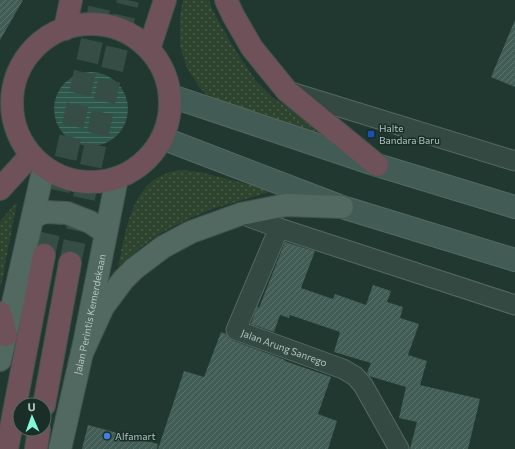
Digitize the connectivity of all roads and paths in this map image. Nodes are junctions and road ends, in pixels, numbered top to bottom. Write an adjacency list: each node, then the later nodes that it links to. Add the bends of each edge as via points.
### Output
1 (71, 0): 4 (highway)
2 (165, 0): 5 (highway)
3 (226, 0): 6 (highway, via 252,48)
4 (65, 29): 5 (highway, via 90,24 111,26 140,40); 8 (highway, via 42,41 25,60 15,83)
5 (150, 49): 7 (highway, via 164,71)
6 (287, 91): 11 (street); 12 (highway)
7 (171, 96): 9 (highway, via 168,125); 12 (main road)
8 (7, 127): 10 (highway, via 21,138)
9 (162, 138): 13 (highway, via 148,158); 15 (main road)
10 (37, 161): 13 (highway, via 55,173 74,180 92,182); 14 (highway); 18 (main road)
11 (515, 161)
12 (377, 165): 16 (main road)
13 (117, 178): 20 (main road, Jalan Perintis Kemerdekaan)
14 (0, 189)
15 (342, 207): 17 (main road, via 286,205); 22 (main road)
16 (515, 207)
17 (241, 214): 19 (street); 27 (main road, via 191,232 163,247 134,269 103,307)
18 (33, 217): 20 (main road, via 45,212 67,213 90,222); 26 (main road)
19 (279, 228): 24 (street); 34 (street, Jalan Arung Sanrego, via 236,330 343,369 355,376 363,385)
20 (106, 233): 27 (main road, Jalan Perintis Kemerdekaan)
21 (44, 255): 31 (highway)
22 (515, 260)
23 (70, 263): 29 (highway)
24 (515, 305)
25 (0, 312): 26 (highway)
26 (6, 336): 28 (main road)
27 (82, 353): 33 (main road, Jalan Perintis Kemerdekaan)
28 (0, 360)
29 (45, 397)
30 (38, 437): 32 (highway)
31 (7, 449)
32 (36, 449)
33 (60, 449)
34 (399, 449)

